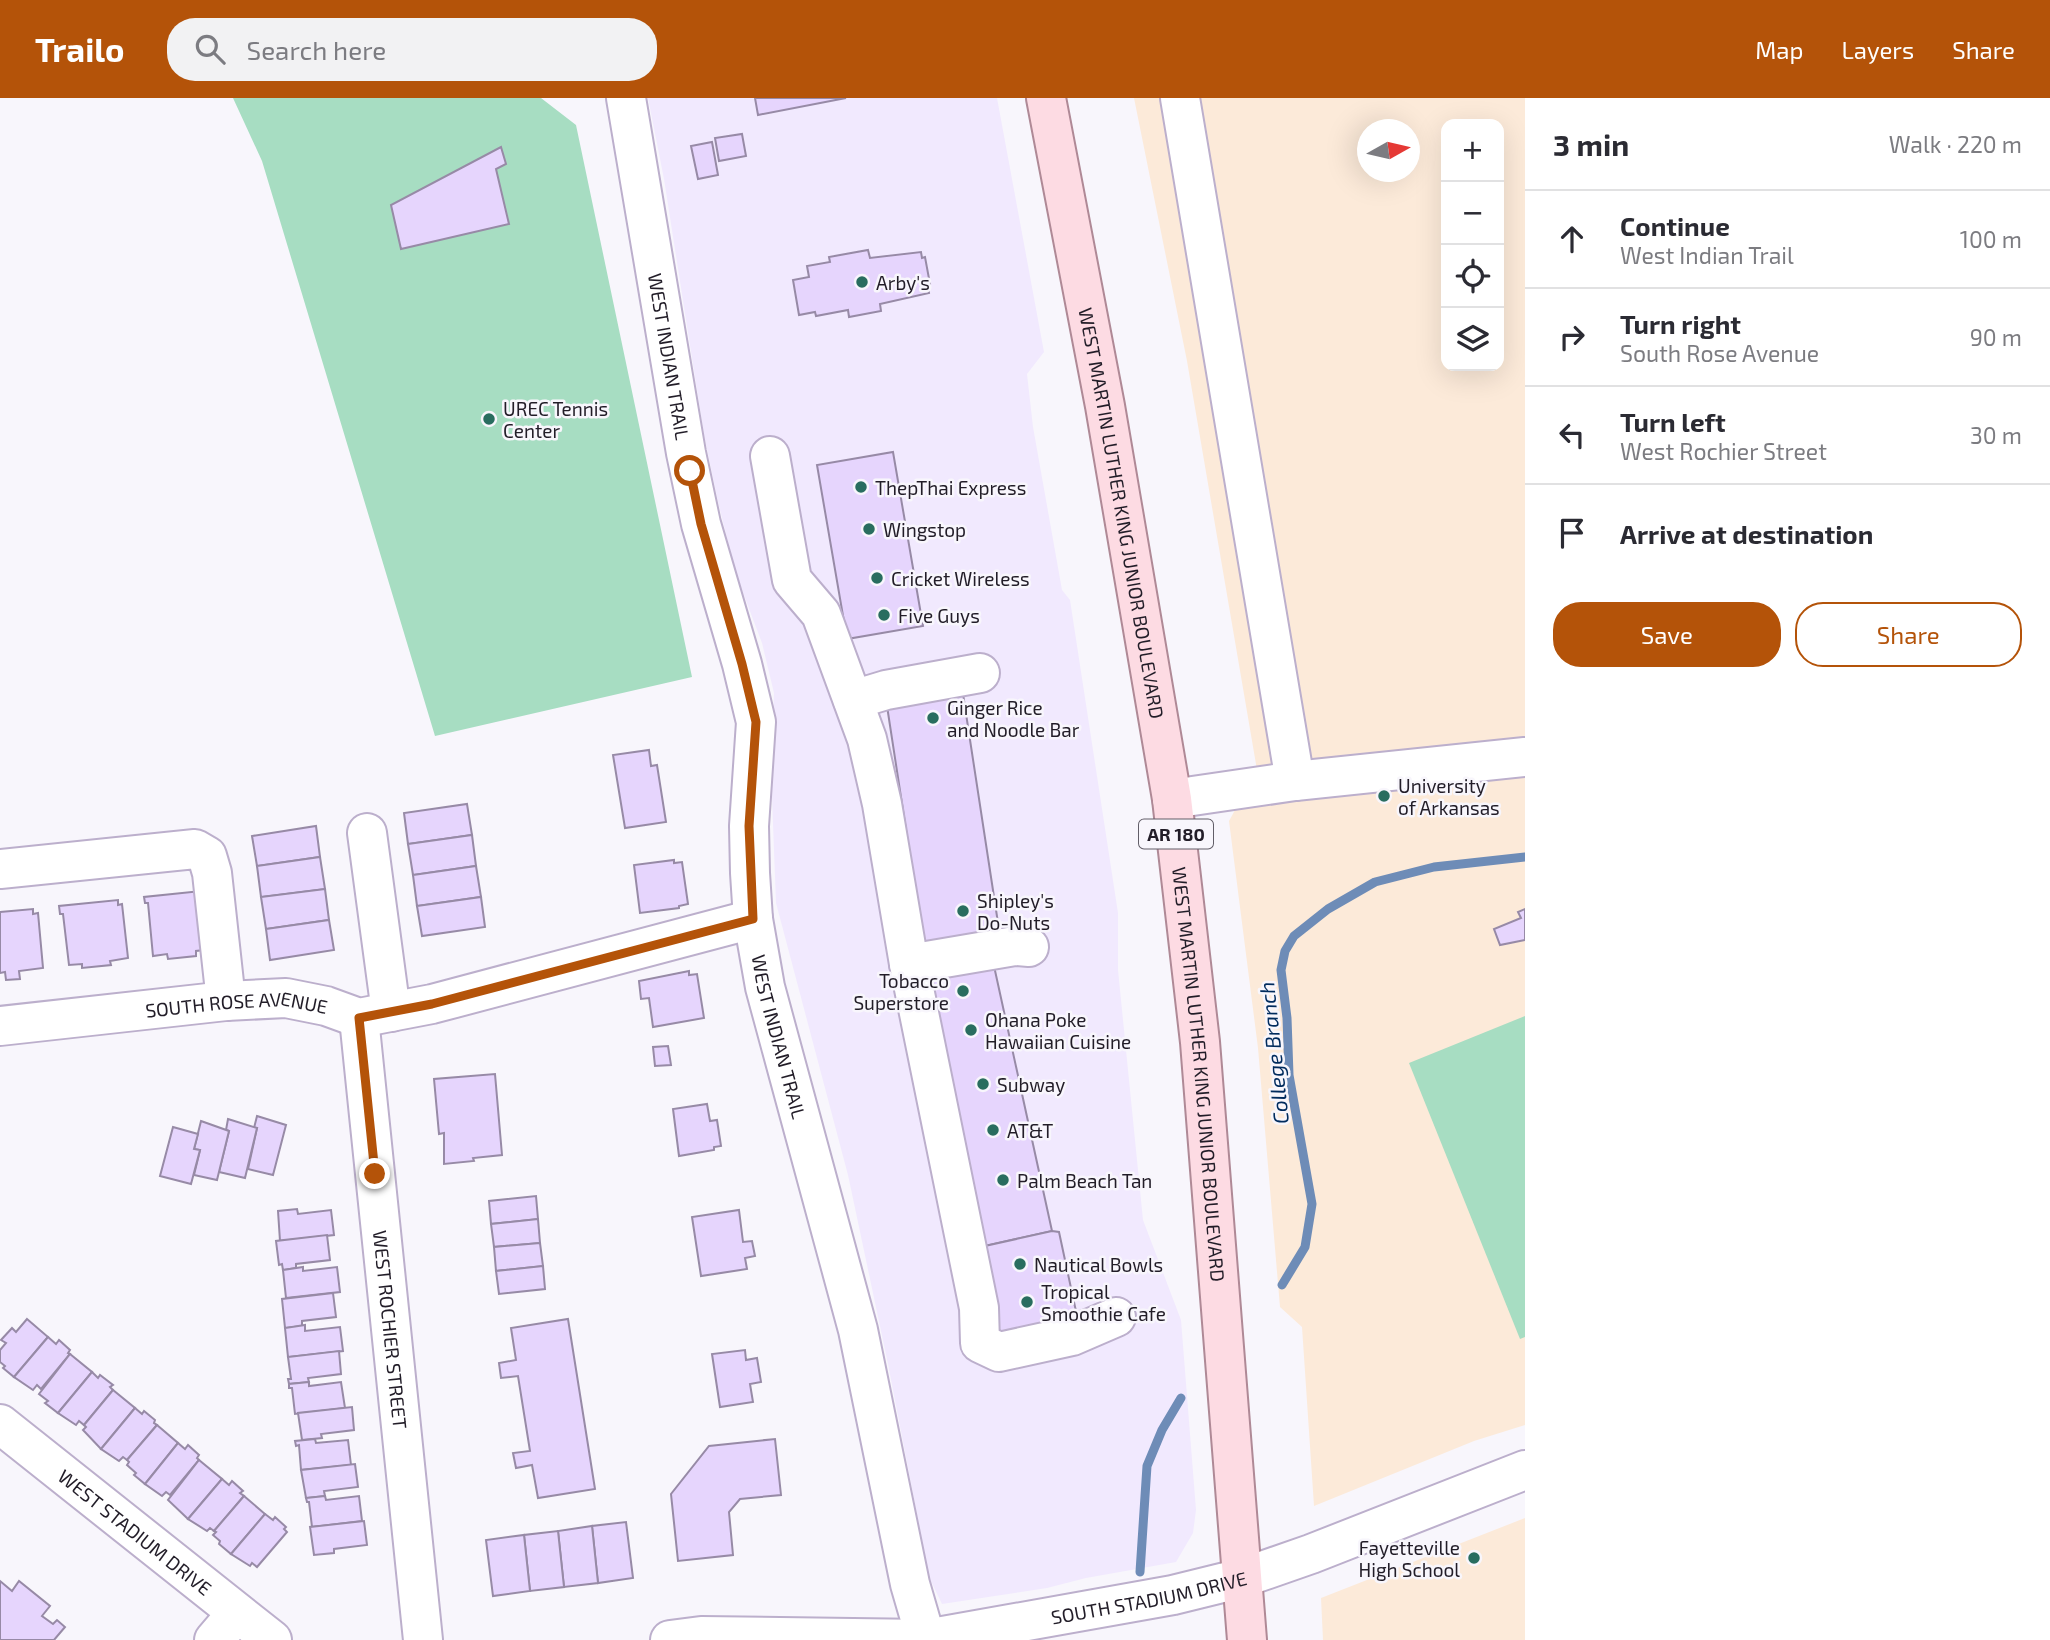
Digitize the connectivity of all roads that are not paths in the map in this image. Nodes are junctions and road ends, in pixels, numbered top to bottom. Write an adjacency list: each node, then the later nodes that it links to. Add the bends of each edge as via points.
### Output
1 (626, 98): 12 (street, WEST INDIAN TRAIL, via 688,462 756,722 749,826)
2 (1046, 98): 9 (main road, WEST MARTIN LUTHER KING JUNIOR BOULEVARD / AR 180)
3 (1180, 98): 8 (street)
4 (770, 456): 6 (street, via 792,580 821,614)
5 (980, 673): 6 (street)
6 (853, 699): 14 (street, via 882,804)
7 (1525, 757): 8 (street)
8 (1295, 781): 9 (street)
9 (1172, 799): 21 (main road, WEST MARTIN LUTHER KING JUNIOR BOULEVARD / AR 180, via 1200,1042)
10 (367, 833): 16 (street, WEST ROCHIER STREET)
11 (0, 869): 15 (street, via 195,849 207,856)
12 (753, 919): 16 (street); 23 (street, WEST INDIAN TRAIL, via 765,988 858,1330 910,1584)
13 (1029, 947): 14 (street)
14 (909, 964): 18 (street, via 979,1308 980,1343 999,1352 1072,1336)
15 (226, 1001): 16 (street, SOUTH ROSE AVENUE, via 286,999); 17 (street, SOUTH ROSE AVENUE)
16 (375, 1015): 25 (street, WEST ROCHIER STREET)
17 (0, 1026)
18 (1116, 1317)
19 (0, 1424): 22 (street, WEST STADIUM DRIVE)
20 (1525, 1470): 21 (street, SOUTH STADIUM DRIVE)
21 (1242, 1578): 23 (street, SOUTH STADIUM DRIVE); 27 (main road, WEST MARTIN LUTHER KING JUNIOR BOULEVARD / AR 180)
22 (225, 1627): 24 (street, WEST STADIUM DRIVE)
23 (926, 1639): 26 (street, SOUTH STADIUM DRIVE, via 701,1636)
24 (272, 1640)
25 (423, 1640)
26 (670, 1640)
27 (1247, 1640)

